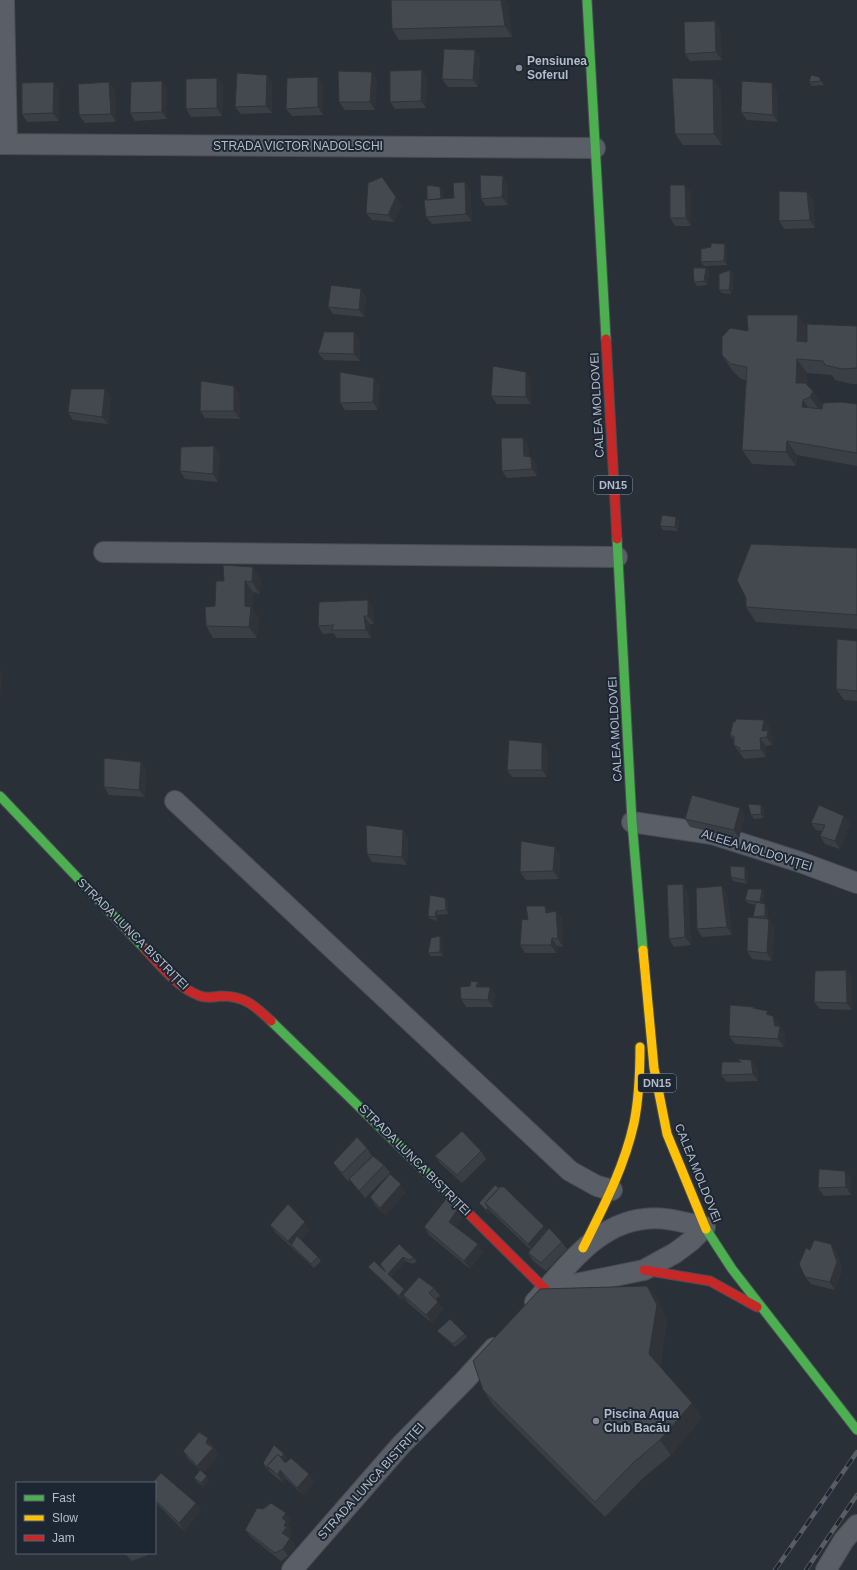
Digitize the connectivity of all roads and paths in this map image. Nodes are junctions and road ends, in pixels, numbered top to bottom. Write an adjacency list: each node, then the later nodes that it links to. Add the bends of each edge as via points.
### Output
1 (4, 0): 3 (street)
2 (587, 0): 4 (main road, CALEA MOLDOVEI / DN15)
3 (4, 144): 4 (street, STRADA VICTOR NADOLSCHI)
4 (595, 148): 6 (main road, CALEA MOLDOVEI / DN15)
5 (104, 552): 6 (street)
6 (617, 557): 9 (main road, CALEA MOLDOVEI / DN15)
7 (0, 796): 18 (main road, STRADA LUNCA BISTRIȚEI, via 166,971 190,992 202,997 233,996 252,1003)
8 (175, 801): 14 (street, via 570,1171 597,1186)
9 (632, 822): 10 (street, ALEEA MOLDOVIȚEI, via 712,834); 11 (main road, CALEA MOLDOVEI / DN15)
10 (857, 883)
11 (643, 931): 12 (main road); 15 (main road, CALEA MOLDOVEI / DN15, via 654,1068 667,1134)
12 (641, 1025)
13 (640, 1041): 14 (main road, via 640,1080 632,1132)
14 (612, 1190): 16 (main road)
15 (705, 1227): 16 (street, via 645,1218 623,1223); 17 (street, via 675,1253); 19 (main road, CALEA MOLDOVEI / DN15, via 732,1269)
16 (583, 1248): 18 (street)
17 (644, 1270): 18 (street); 19 (main road, via 710,1281)
18 (546, 1290): 20 (street)
19 (764, 1310): 22 (main road, CALEA MOLDOVEI / DN15)
20 (521, 1318)
21 (506, 1335): 24 (street, STRADA LUNCA BISTRIȚEI, via 401,1445)
22 (857, 1430)
23 (857, 1525): 25 (street, via 844,1540)
24 (292, 1570)
25 (826, 1570)

